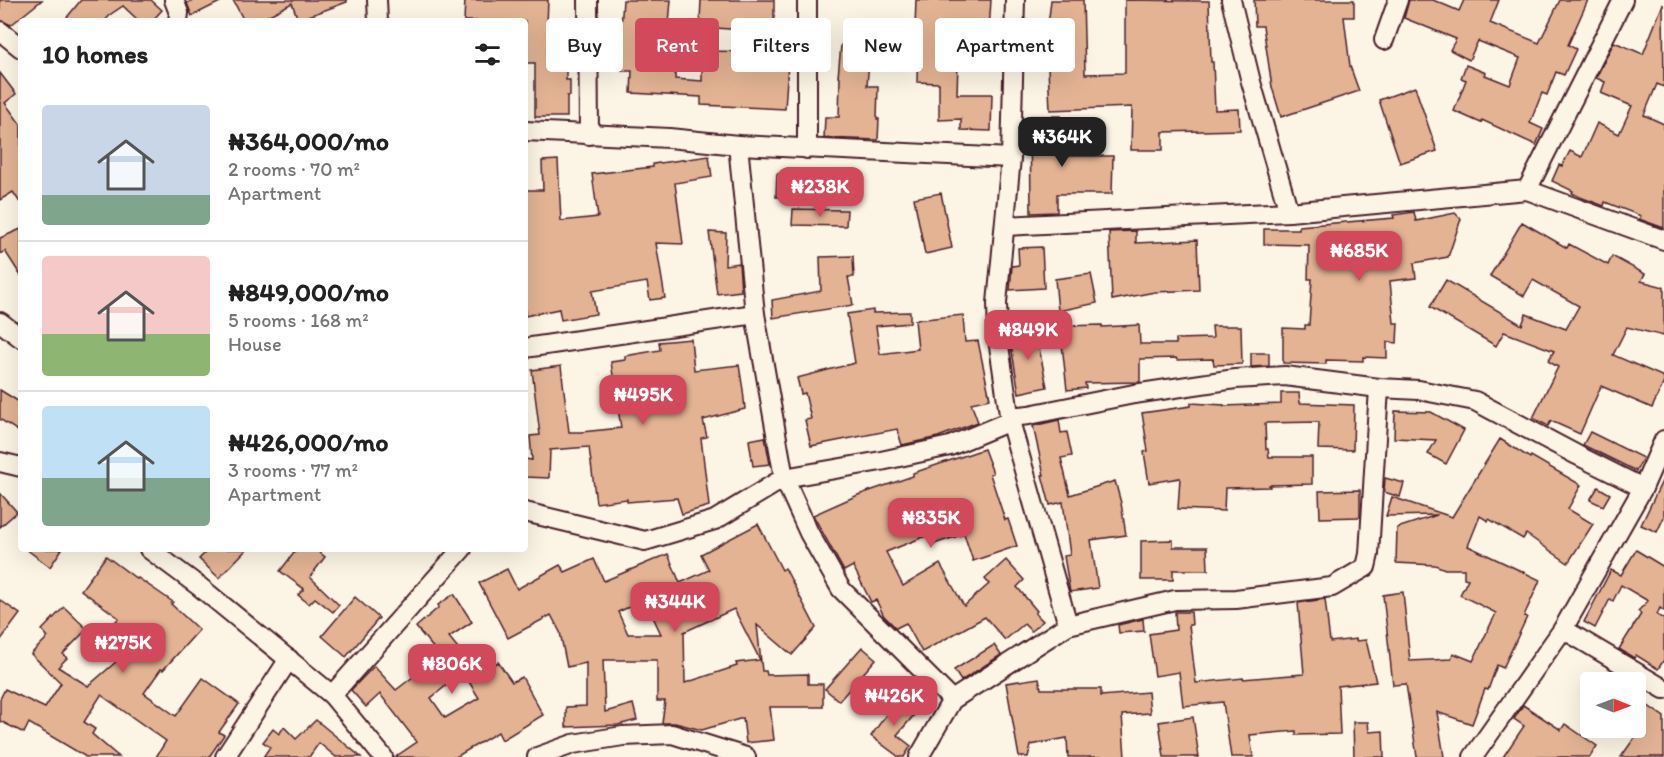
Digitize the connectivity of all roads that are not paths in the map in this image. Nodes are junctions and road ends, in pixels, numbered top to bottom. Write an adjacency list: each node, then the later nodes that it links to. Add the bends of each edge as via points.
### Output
1 (174, 0): 9 (street)
2 (376, 0): 10 (street)
3 (588, 0): 15 (street)
4 (807, 0): 17 (street)
5 (1016, 0): 18 (street)
6 (1231, 0): 20 (street)
7 (1398, 0): 12 (street)
8 (1623, 0): 19 (street)
9 (178, 18)
10 (378, 18)
11 (0, 31): 13 (street)
12 (1384, 40)
13 (18, 46)
14 (528, 131): 15 (street)
15 (589, 135): 16 (street)
16 (738, 145): 17 (street); 23 (street)
17 (807, 149): 18 (street)
18 (1011, 158): 21 (street)
19 (1527, 190): 20 (street); 22 (street)
20 (1289, 212): 21 (street)
21 (1005, 226): 28 (street, via 997,303 998,339)
22 (1664, 240)
23 (755, 314): 26 (street); 32 (street)
24 (0, 322): 25 (street)
25 (18, 336)
26 (528, 348)
27 (1379, 388): 28 (street, via 1286,376 1235,379); 33 (street, via 1419,390 1476,401); 37 (street, via 1366,567 1332,587 1236,599 1175,600)
28 (1010, 419): 32 (street, via 950,446); 37 (street)
29 (1664, 440): 33 (street)
30 (0, 462): 31 (street)
31 (18, 466)
32 (784, 478): 34 (street, via 715,520 645,541); 42 (street, via 841,589)
33 (1643, 488): 38 (street)
34 (528, 513)
35 (153, 552): 39 (street)
36 (459, 552): 41 (street)
37 (1068, 625): 42 (street)
38 (1563, 629): 40 (street); 48 (street)
39 (288, 659): 41 (street); 43 (street)
40 (1664, 689)
41 (332, 696): 44 (street)
42 (952, 700): 47 (street)
43 (225, 757)
44 (383, 757)
45 (537, 757): 46 (street, via 573,744 672,734)
46 (746, 757)
47 (919, 757)
48 (1473, 757)

